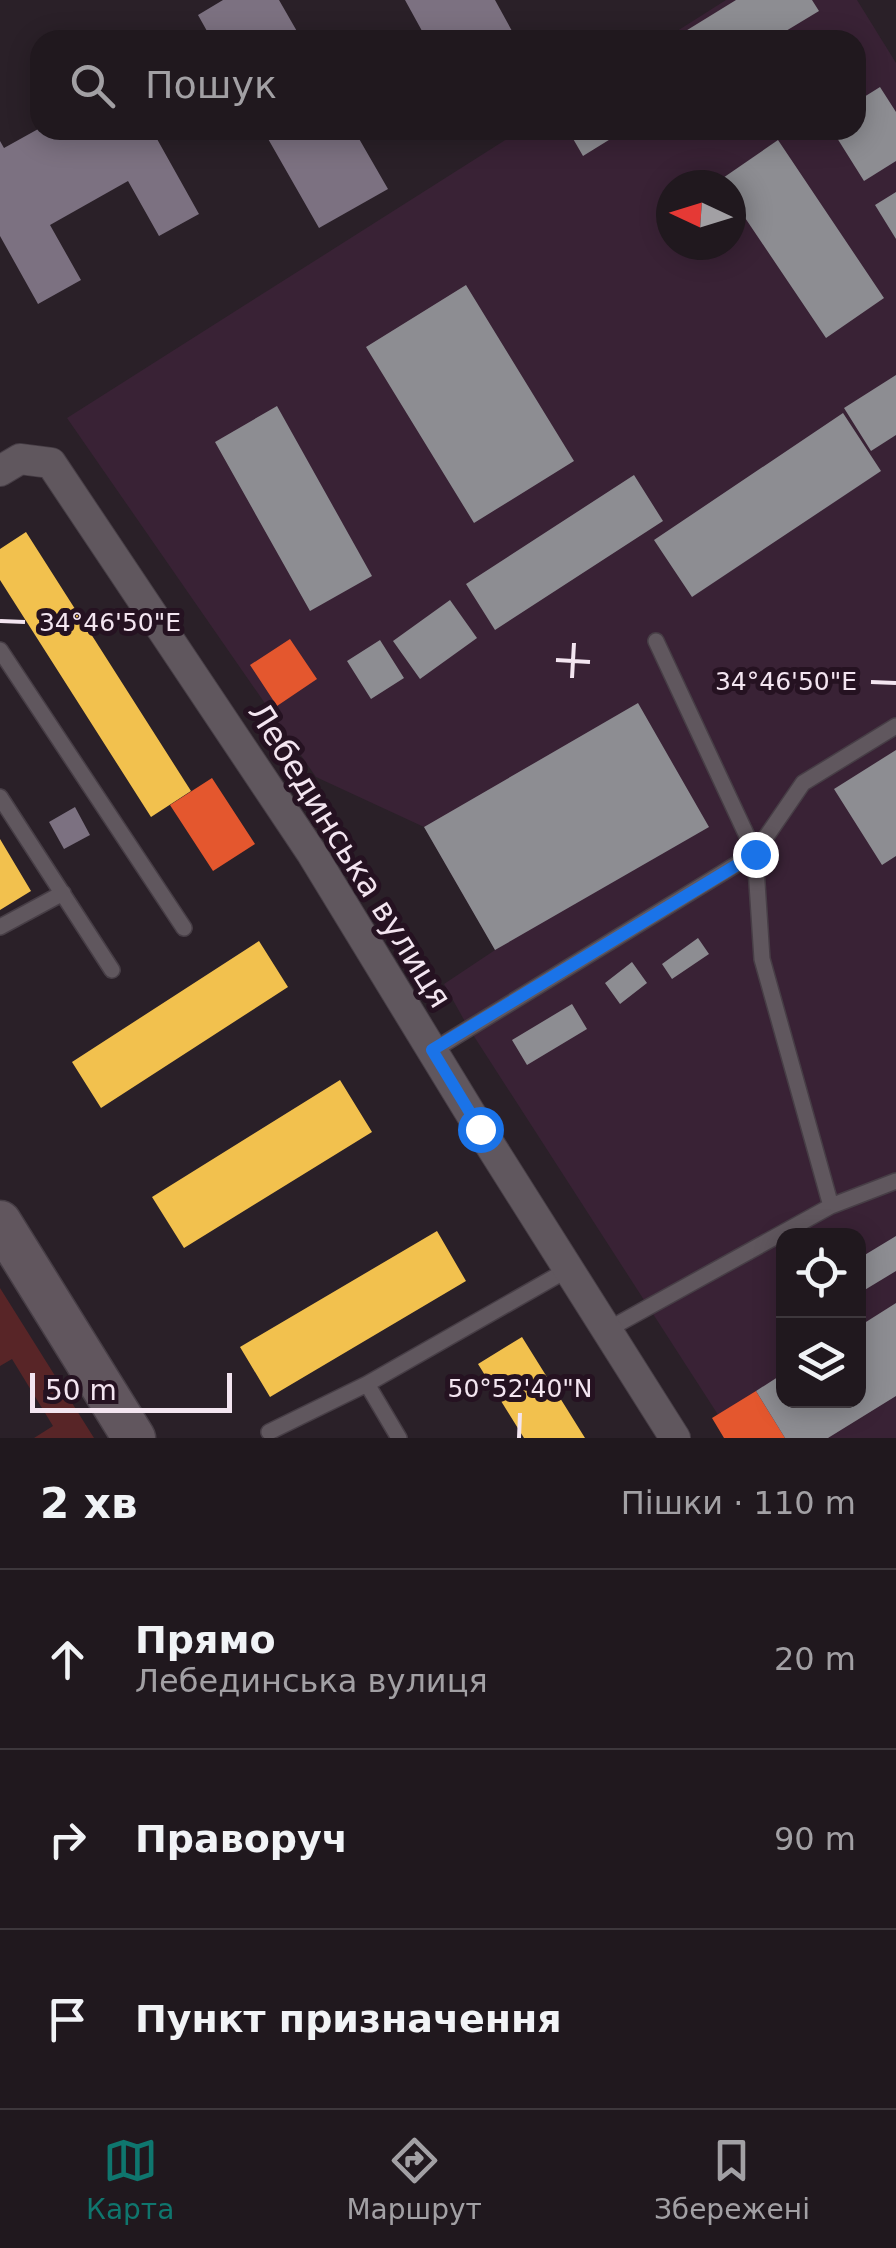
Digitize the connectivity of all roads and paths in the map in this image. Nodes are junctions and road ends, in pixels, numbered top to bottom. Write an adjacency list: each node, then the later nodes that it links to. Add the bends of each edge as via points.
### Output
1 (0, 471): 11 (street, Лебединська вулиця, via 20,459 51,462 311,852)
2 (656, 641): 6 (lane)
3 (0, 650): 9 (lane)
4 (896, 726): 6 (lane, via 803,783)
5 (0, 797): 7 (lane)
6 (755, 854): 11 (lane); 13 (lane, via 762,959)
7 (63, 894): 8 (lane); 10 (lane)
8 (0, 927)
9 (184, 928)
10 (112, 970)
11 (432, 1050): 15 (street, Лебединська вулиця)
12 (896, 1181): 13 (lane)
13 (831, 1206): 16 (lane)
14 (0, 1222): 19 (main road)
15 (567, 1270): 16 (street, Лебединська вулиця); 17 (lane)
16 (607, 1330): 21 (street, Лебединська вулиця)
17 (367, 1384): 18 (lane); 20 (lane)
18 (269, 1432)
19 (134, 1438)
20 (399, 1438)
21 (675, 1438)

